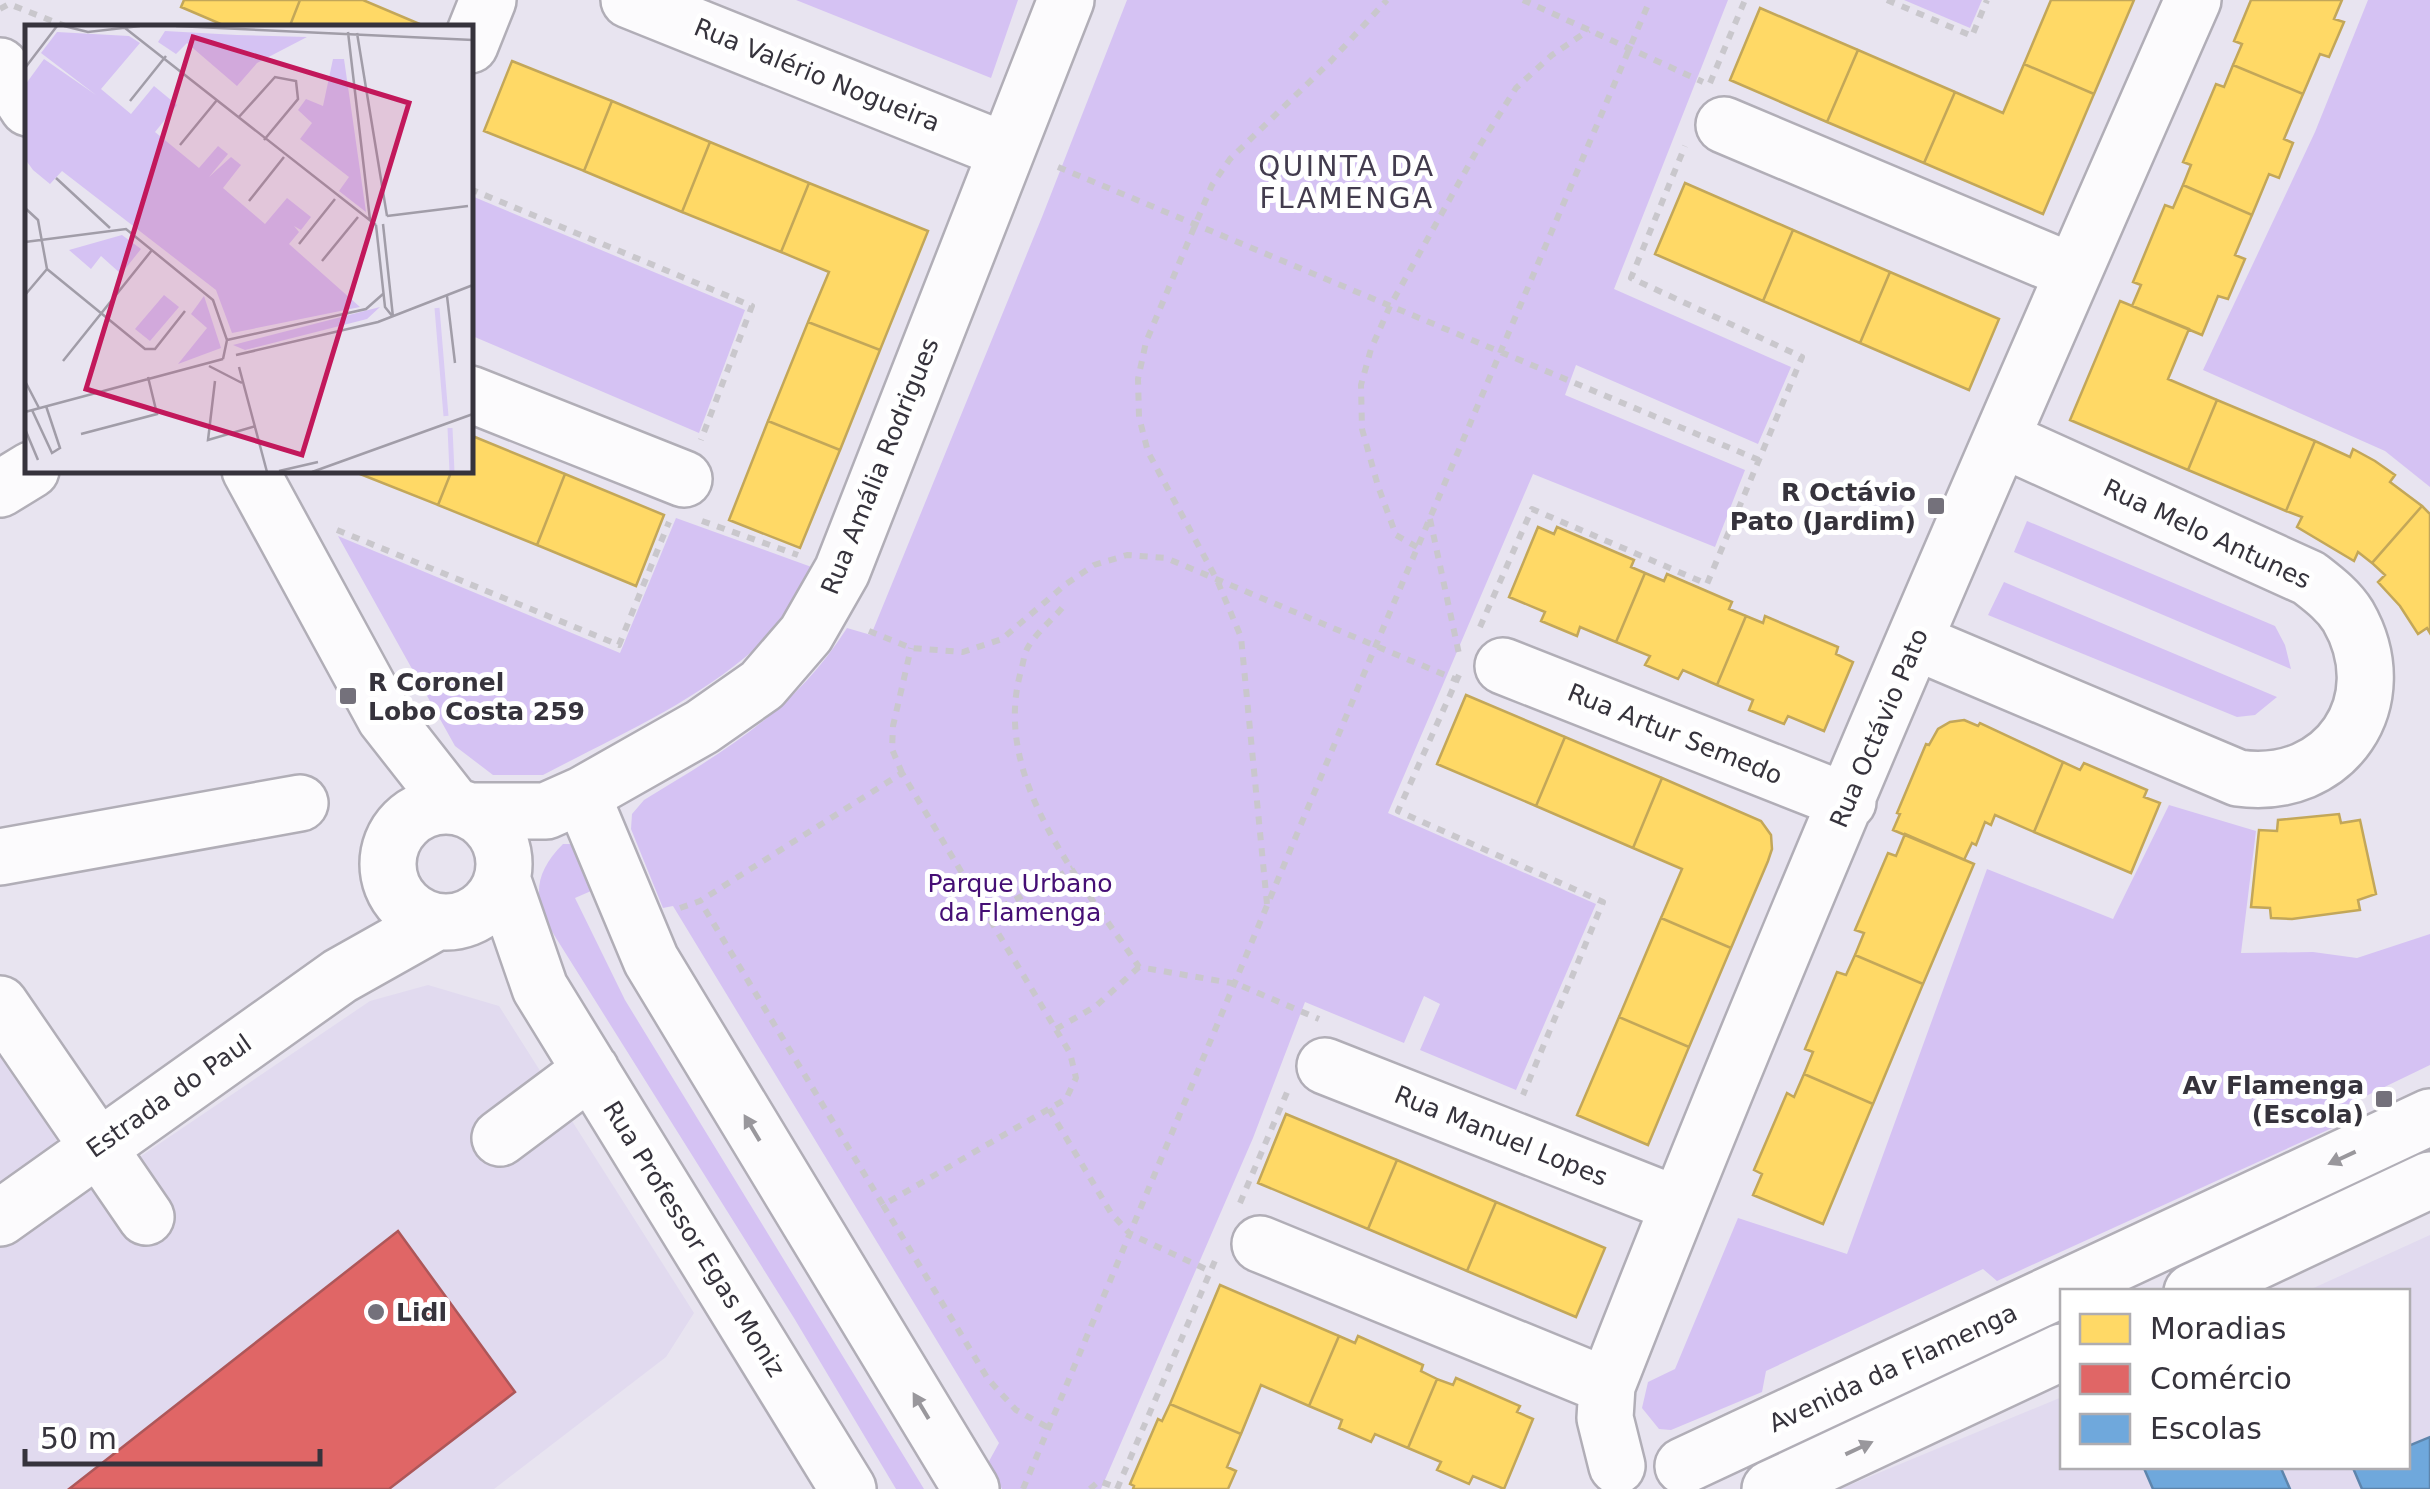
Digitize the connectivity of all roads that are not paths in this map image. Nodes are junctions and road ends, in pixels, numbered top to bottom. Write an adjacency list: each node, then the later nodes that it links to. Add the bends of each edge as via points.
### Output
1 (488, 0): 5 (street)
2 (629, 0): 9 (street, Rua Valério Nogueira)
3 (1066, 0): 9 (street, Rua Amália Rodrigues)
4 (2193, 0): 10 (street, Rua Octávio Pato)
5 (472, 40)
6 (0, 66): 7 (street)
7 (25, 104)
8 (1707, 110): 10 (street)
9 (1006, 151): 21 (street, Rua Amália Rodrigues, via 842,571 806,634 762,685 702,727)
10 (2073, 272): 12 (street, Rua Octávio Pato)
11 (472, 395): 16 (street)
12 (2002, 439): 17 (street, Rua Octávio Pato); 17 (street, Rua Melo Antunes, via 2309,578 2331,595 2348,616 2364,666 2355,720 2341,747 2318,764 2285,778 2238,778)
13 (28, 472): 15 (street)
14 (251, 472): 19 (street)
15 (0, 489)
16 (683, 502)
17 (1916, 642): 20 (street, Rua Octávio Pato)
18 (1474, 660): 20 (street, Rua Artur Semedo)
19 (385, 718): 23 (street); 25 (street)
20 (1848, 802): 37 (street, Rua Octávio Pato)
21 (564, 803): 23 (street, Rua Amália Rodrigues); 26 (street, Rua Amália Rodrigues); 49 (street, one-way to 21, via 651,960)
22 (300, 804): 24 (street)
23 (463, 809): 25 (street, via 436,806 404,822); 26 (street, via 498,837)
24 (0, 857)
25 (388, 864): 27 (street, via 404,906); 28 (street)
26 (503, 877): 27 (street, via 487,905); 29 (street, Rua Professor Egas Moniz)
27 (446, 922): 28 (street, Estrada do Paul); 29 (street, Rua Professor Egas Moniz)
28 (340, 976): 35 (street, Estrada do Paul)
29 (540, 988): 32 (street, Rua Professor Egas Moniz)
30 (0, 1004): 35 (street)
31 (1311, 1057): 37 (street, Rua Manuel Lopes)
32 (590, 1070): 34 (street); 48 (street, Rua Professor Egas Moniz)
33 (2430, 1117): 41 (street, Avenida da Flamenga, one-way to 41)
34 (500, 1138)
35 (97, 1146): 38 (street); 39 (street, Estrada do Paul)
36 (2430, 1180): 42 (street)
37 (1678, 1206): 45 (street, Rua Octávio Pato)
38 (146, 1217)
39 (0, 1218)
40 (1239, 1234): 45 (street)
41 (2078, 1289)
42 (2198, 1289)
43 (2060, 1298): 47 (street, Avenida da Flamenga, one-way to 47)
44 (2060, 1353): 50 (street, one-way to 44)
45 (1607, 1386): 46 (street, Rua Octávio Pato)
46 (1608, 1478): 47 (street, via 1632,1459 1650,1456 1667,1459)
47 (1692, 1478)
48 (848, 1489)
49 (972, 1489)
50 (1770, 1489)

